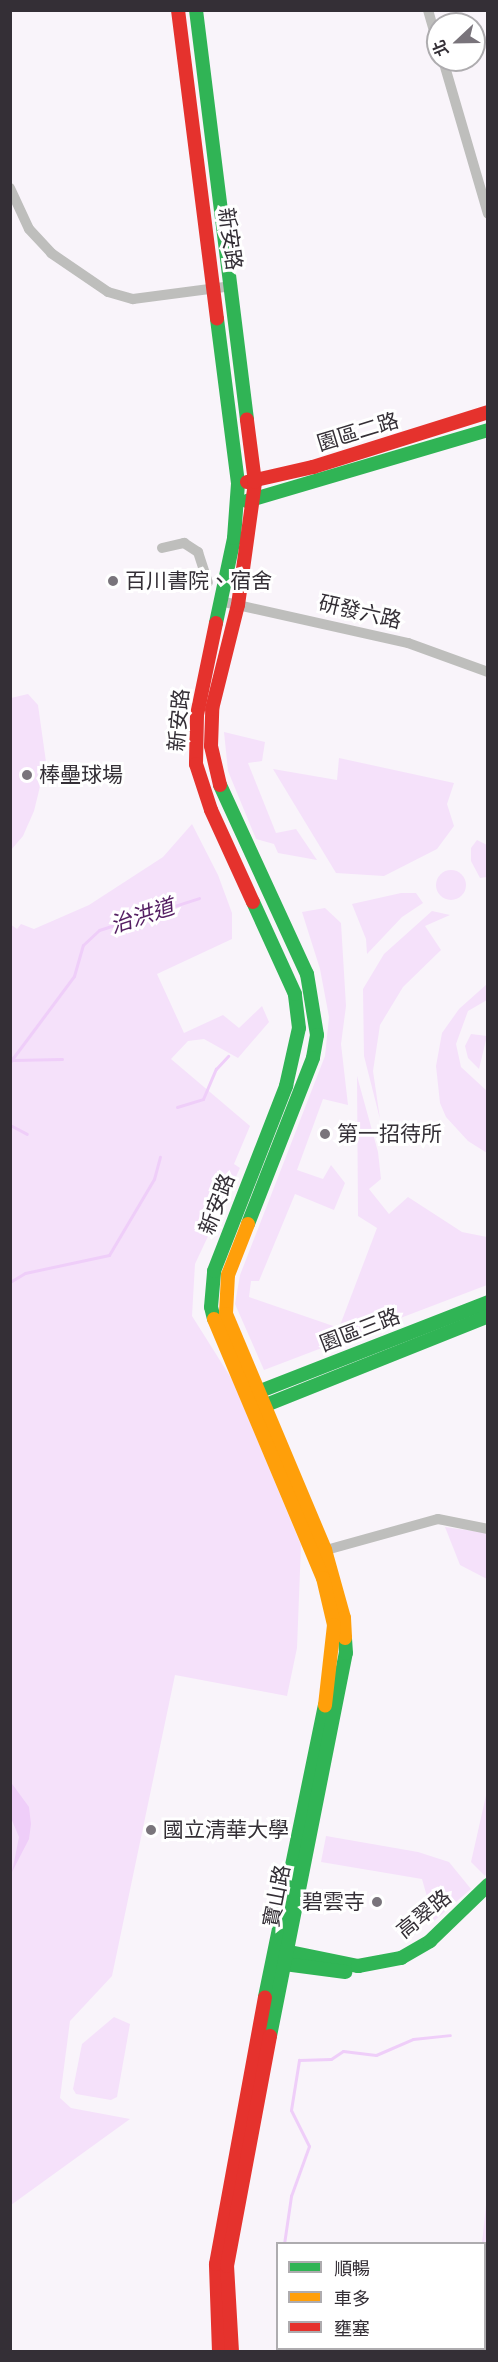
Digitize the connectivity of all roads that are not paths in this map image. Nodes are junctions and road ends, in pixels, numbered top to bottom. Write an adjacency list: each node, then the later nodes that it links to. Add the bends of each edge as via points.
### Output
1 (178, 10): 7 (street, 新安路)
2 (196, 10): 6 (street, 新安路)
3 (447, 72): 5 (street)
4 (10, 188): 7 (street, via 28,229 51,253 108,292 133,298)
5 (487, 208)
6 (232, 286): 7 (street); 10 (street, 新安路)
7 (215, 288): 11 (street, 新安路)
8 (488, 412): 10 (street, 園區二路, via 443,429)
9 (488, 430): 12 (street, 園區二路)
10 (255, 482): 11 (street, 園區二路); 12 (street, 新安路)
11 (238, 483): 13 (street, 新安路)
12 (255, 500): 13 (street, 園區二路); 17 (street, 新安路)
13 (238, 502): 16 (street, 新安路)
14 (162, 548): 15 (street, via 184,543 198,552)
15 (208, 582)
16 (220, 601): 17 (street, 研發六路); 21 (street, 新安路, via 197,715 196,764 207,802 295,994 299,1028 286,1086 217,1263 211,1289 213,1320)
17 (238, 605): 18 (street, 研發六路, via 408,643); 21 (street, 新安路, via 212,709 214,771 307,974 316,1017 313,1058 228,1275 225,1293 232,1334)
18 (488, 672)
19 (488, 1302): 21 (street, 園區三路)
20 (488, 1316): 22 (street, 園區三路)
21 (253, 1394): 22 (street, 寶山路)
22 (259, 1408): 24 (street, 寶山路)
23 (488, 1529): 24 (street, via 438,1519)
24 (318, 1552): 27 (street, 寶山路, via 342,1607 346,1653)
25 (488, 1885): 28 (street, 高翠路, via 430,1941)
26 (488, 1899): 28 (street, 高翠路, via 422,1957)
27 (279, 1957): 28 (street, 高翠路); 29 (street, 寶山路, via 241,2110)
28 (386, 1968)
29 (222, 2265): 30 (street, 寶山路, via 215,2320); 31 (street, 寶山路)
30 (219, 2352)
31 (232, 2352)

